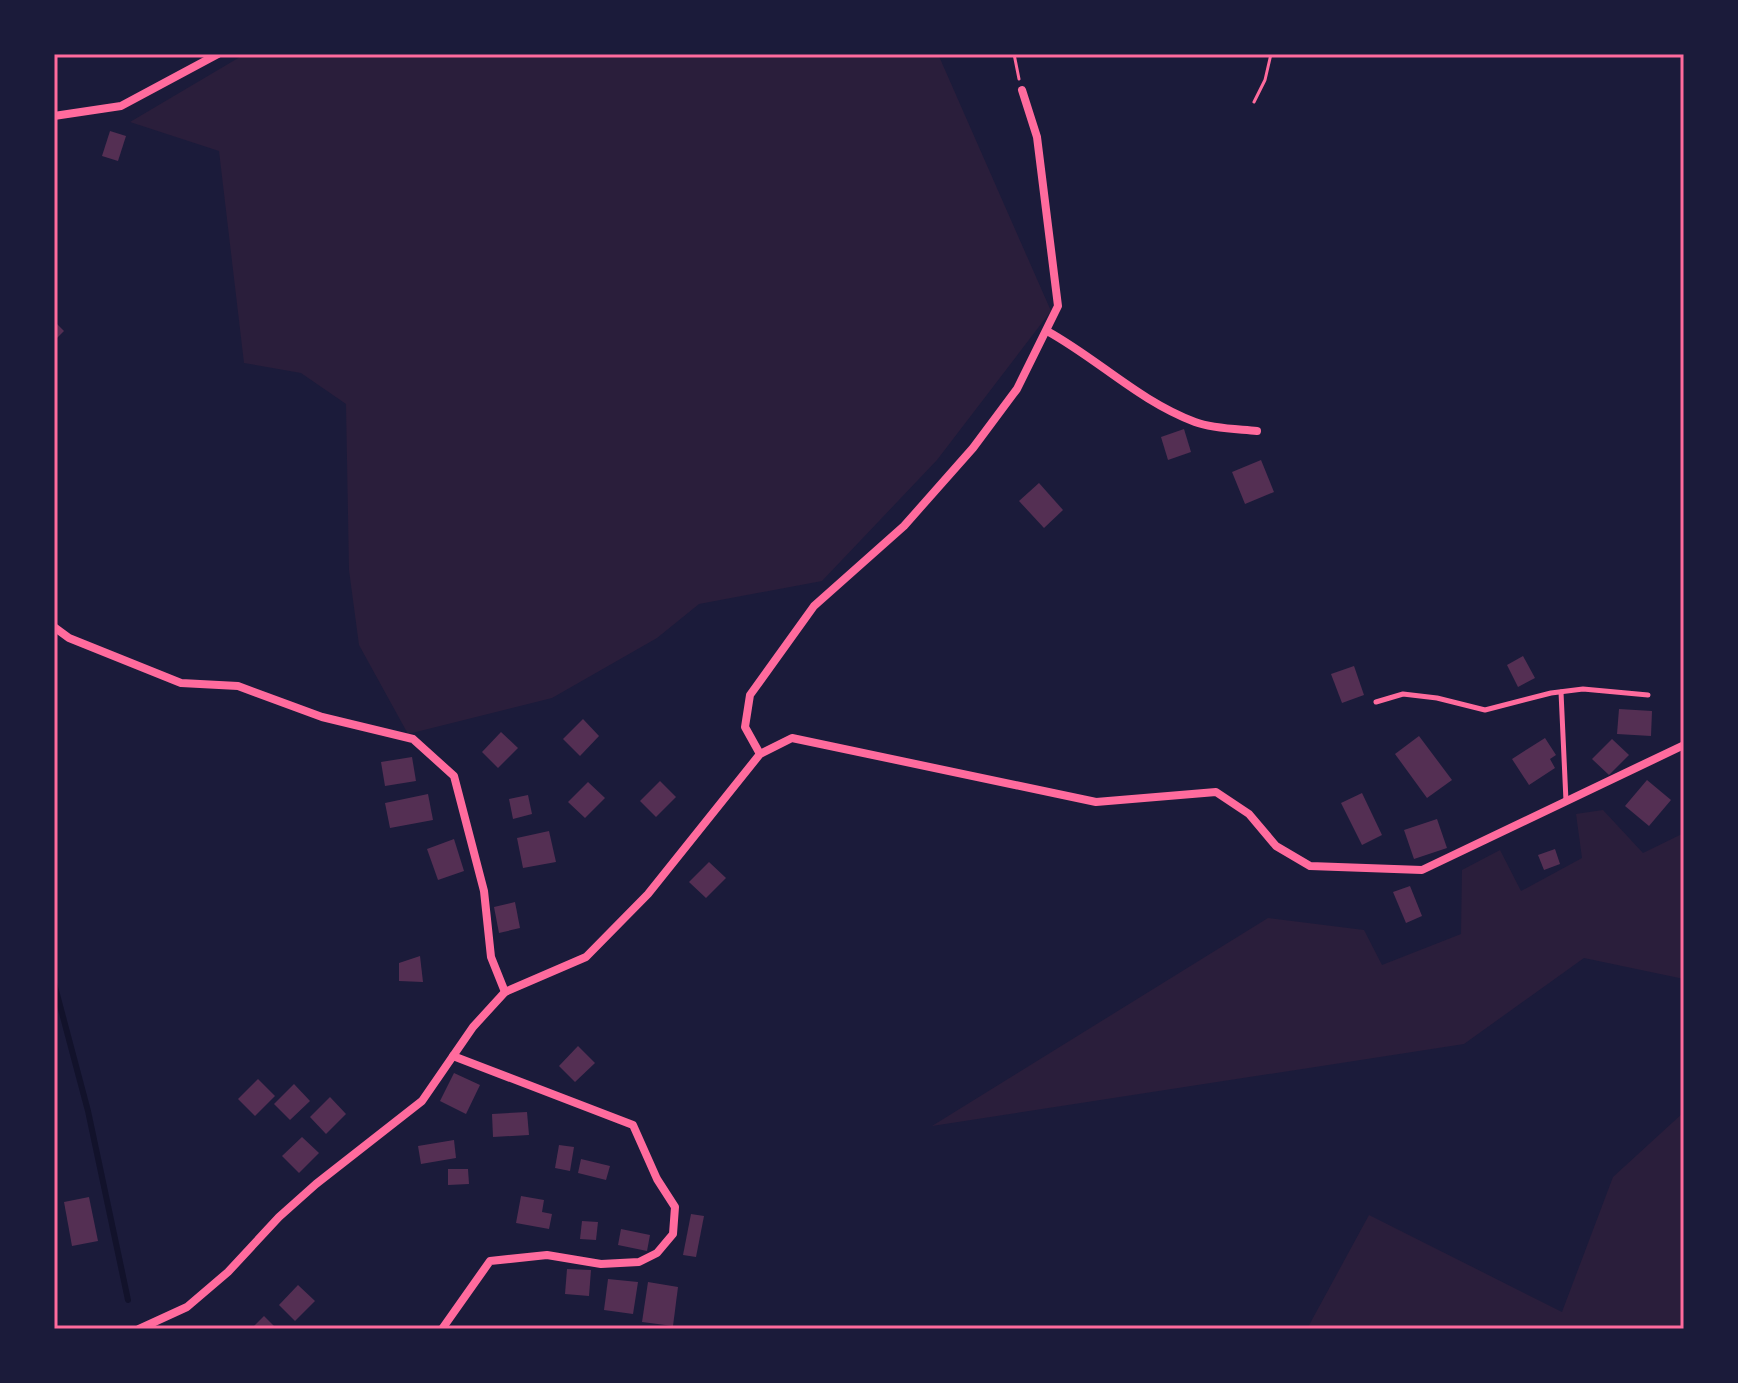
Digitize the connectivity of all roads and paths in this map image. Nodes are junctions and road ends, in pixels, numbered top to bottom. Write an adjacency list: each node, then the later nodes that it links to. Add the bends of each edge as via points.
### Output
1 (218, 54): 6 (street, via 121,106)
2 (1014, 54): 4 (path)
3 (1271, 54): 5 (path)
4 (1022, 90): 7 (street, via 1037,137 1058,306)
5 (1254, 102)
6 (54, 116)
7 (1047, 331): 8 (street, via 1080,349 1135,392 1198,423); 14 (street, via 1017,389 973,448 904,526 814,606 750,695 745,727)
8 (1257, 431)
9 (54, 627): 16 (street, via 69,638 181,683 238,686 322,717 413,739 454,776 484,891 491,957)
10 (1561, 692): 11 (lane); 12 (lane, via 1485,710 1403,694); 15 (lane)
11 (1648, 695)
12 (1376, 702)
13 (1684, 745): 15 (street)
14 (760, 754): 15 (street, via 792,738 1096,802 1216,792 1249,814 1276,846 1310,866 1422,870); 16 (street, via 648,894 586,957)
15 (1566, 801)
16 (505, 992): 17 (street)
17 (453, 1056): 18 (street, via 422,1101 288,1209 228,1272 187,1307); 19 (street, via 633,1125 675,1207 673,1234 657,1253 639,1262 601,1264 547,1255 490,1261)
18 (139, 1329)
19 (442, 1329)

